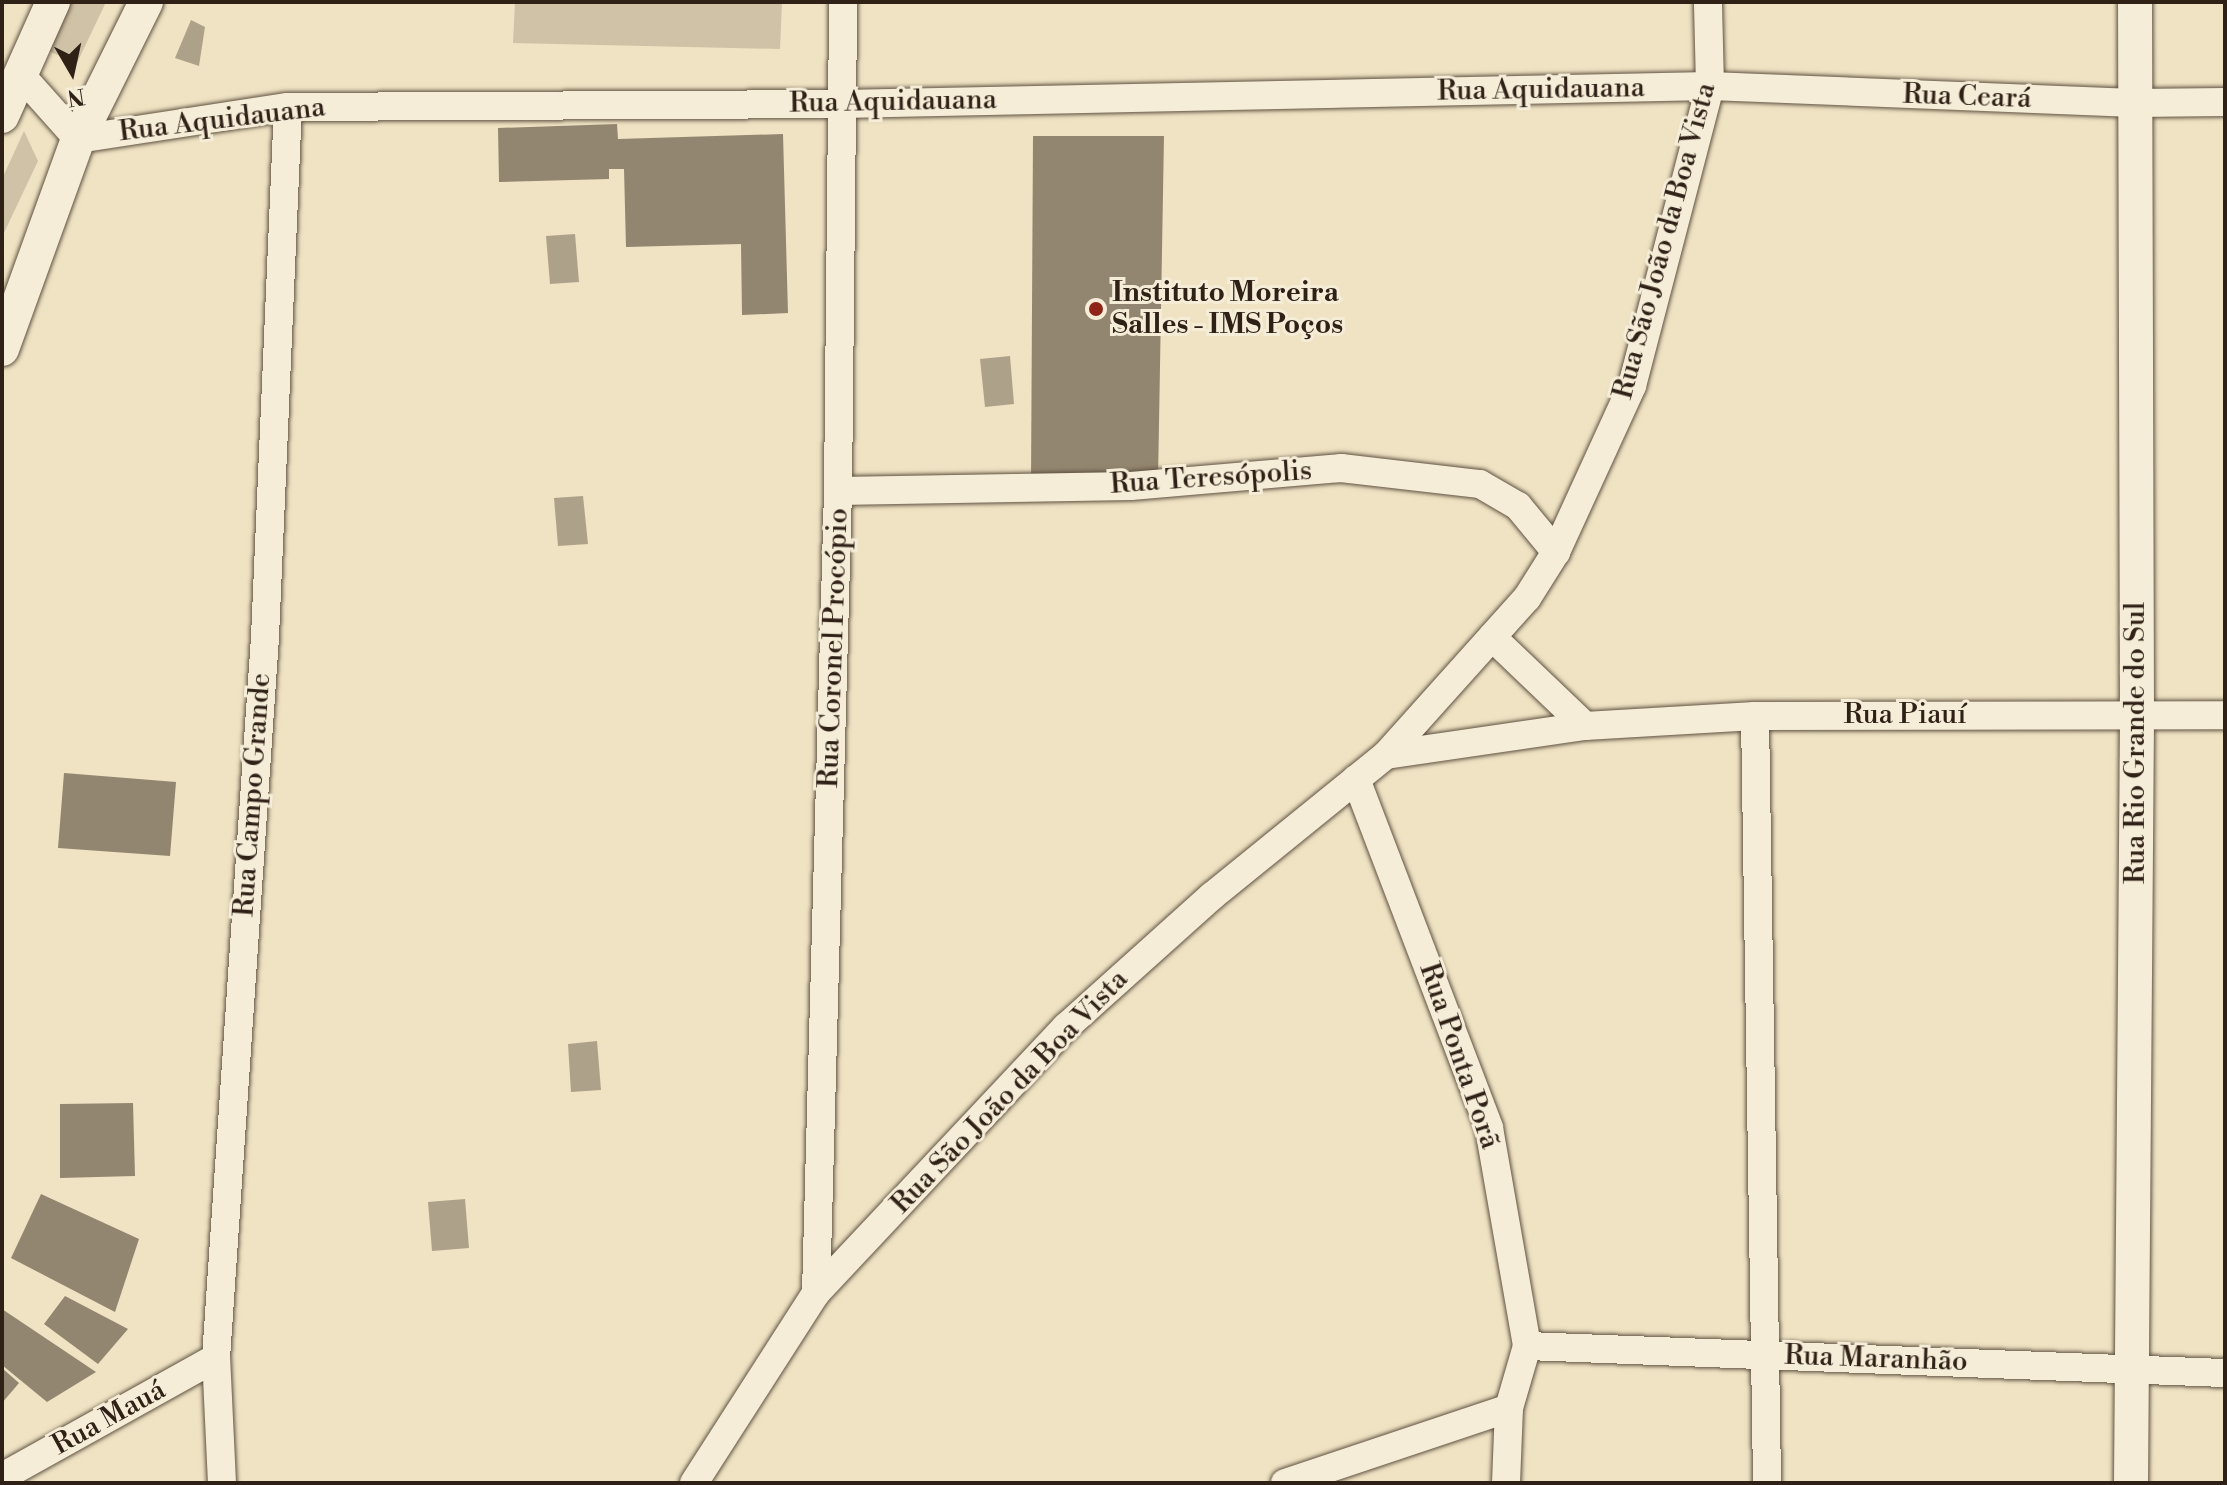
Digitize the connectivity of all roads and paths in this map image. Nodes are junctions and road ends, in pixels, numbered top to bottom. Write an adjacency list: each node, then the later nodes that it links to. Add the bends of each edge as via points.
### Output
1 (53, 2): 6 (street)
2 (146, 2): 13 (street)
3 (843, 2): 10 (street, Rua Coronel Procópio)
4 (1708, 2): 7 (street, Rua São João da Boa Vista)
5 (2135, 2): 9 (street, Rua Rio Grande do Sul)
6 (20, 74): 12 (street); 13 (street)
7 (1710, 86): 9 (street, Rua Ceará); 10 (street, Rua Aquidauana); 16 (street, Rua São João da Boa Vista, via 1632,386)
8 (2225, 102): 9 (street, Rua Ceará)
9 (2134, 103): 18 (street, Rua Rio Grande do Sul)
10 (842, 104): 11 (street, Rua Aquidauana); 15 (street, Rua Coronel Procópio)
11 (288, 107): 13 (street, Rua Aquidauana); 27 (street, Rua Campo Grande, via 265,637)
12 (2, 116)
13 (78, 139): 14 (street)
14 (2, 349)
15 (838, 491): 16 (street, Rua Teresópolis, via 1131,486 1341,468 1480,484 1518,506); 24 (street, Rua Coronel Procópio)
16 (1556, 552): 17 (street, Rua São João da Boa Vista)
17 (1492, 637): 21 (street); 22 (street, Rua São João da Boa Vista)
18 (2137, 714): 19 (street, Rua Piauí); 20 (street, Rua Piauí); 28 (street, Rua Rio Grande do Sul)
19 (2225, 715)
20 (1755, 716): 21 (street, Rua Piauí); 26 (street)
21 (1585, 726): 22 (street, Rua Piauí)
22 (1386, 755): 23 (street, Rua São João da Boa Vista)
23 (1356, 779): 24 (street, Rua São João da Boa Vista, via 1212,896 1066,1027); 25 (street, Rua Ponta Porã, via 1489,1128)
24 (816, 1293): 33 (street, Rua São João da Boa Vista)
25 (1527, 1346): 26 (street, Rua Maranhão); 30 (street, Rua Ponta Porã)
26 (1767, 1354): 28 (street, Rua Maranhão); 36 (street)
27 (216, 1358): 31 (street, Rua Mauá); 32 (street, Rua Campo Grande)
28 (2132, 1369): 29 (street, Rua Maranhão); 37 (street, Rua Rio Grande do Sul)
29 (2225, 1373)
30 (1509, 1408): 34 (street); 35 (street, Rua Ponta Porã)
31 (2, 1477)
32 (222, 1483)
33 (694, 1483)
34 (1285, 1483)
35 (1506, 1483)
36 (1767, 1483)
37 (2131, 1483)

